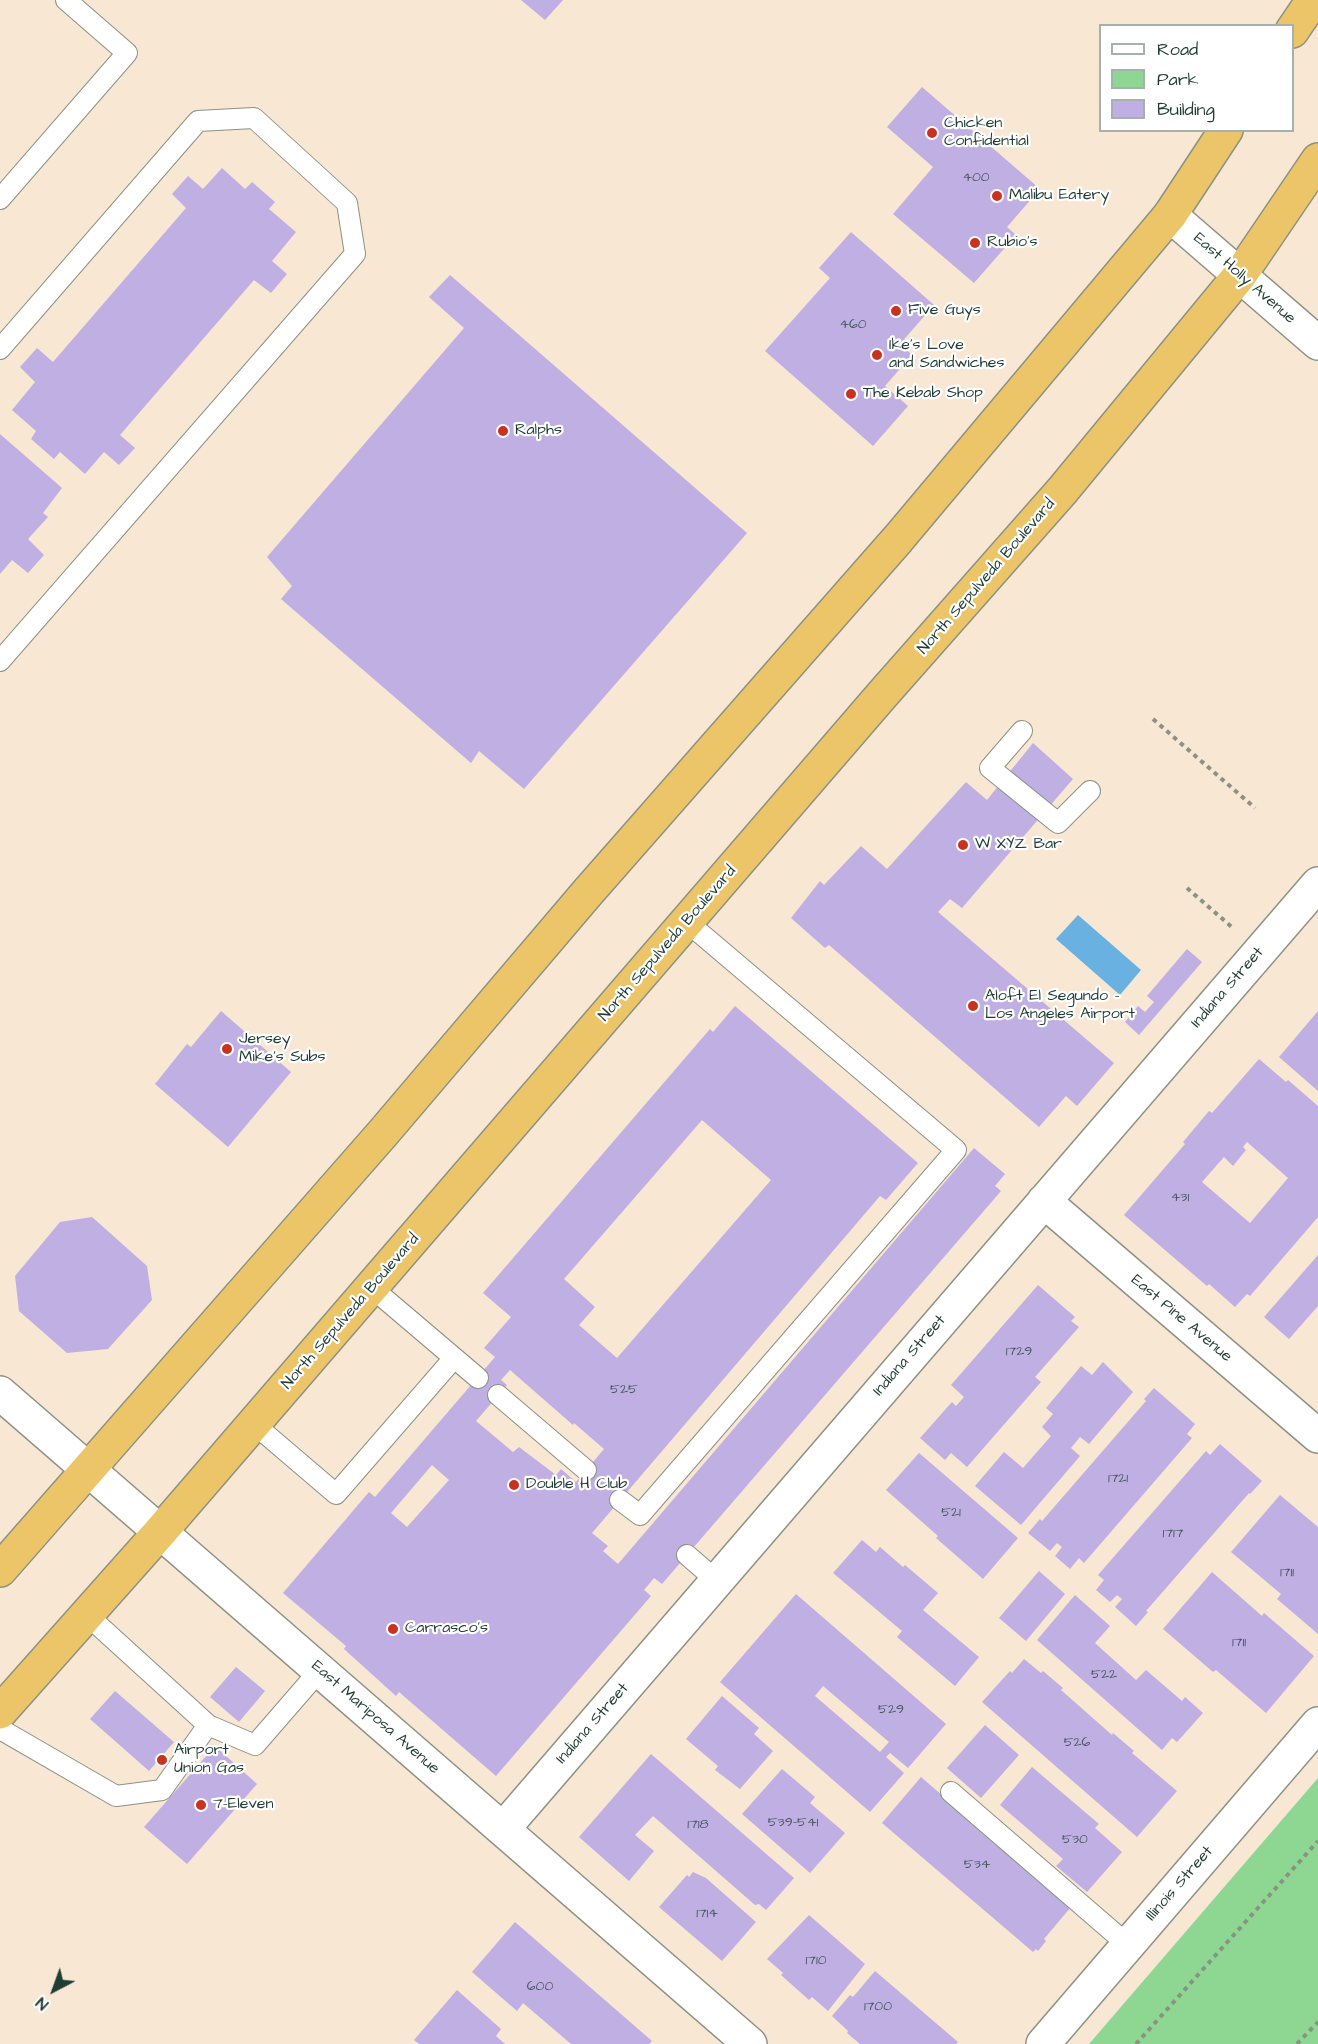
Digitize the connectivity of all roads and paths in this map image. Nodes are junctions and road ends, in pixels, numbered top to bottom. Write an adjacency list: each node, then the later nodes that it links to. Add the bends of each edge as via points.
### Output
1 (66, 0): 6 (lane, via 127,53)
2 (1313, 0): 3 (highway)
3 (1294, 28)
4 (1225, 132): 7 (highway)
5 (1318, 160): 8 (highway, North Sepulveda Boulevard)
6 (0, 199)
7 (1170, 215): 8 (street, East Holly Avenue); 28 (highway, via 898,540)
8 (1240, 275): 9 (street, East Holly Avenue); 18 (highway, North Sepulveda Boulevard, via 1062,491)
9 (1318, 343)
10 (0, 349): 11 (lane, via 198,121 254,118 347,203 355,254)
11 (0, 661)
12 (1153, 719): 15 (path)
13 (1022, 731): 14 (lane, via 990,768 1059,823)
14 (1090, 791)
15 (1255, 808)
16 (1318, 884): 19 (street, Indiana Street)
17 (1187, 888): 19 (path)
18 (687, 922): 21 (highway, North Sepulveda Boulevard); 30 (lane, via 956,1150 645,1520)
19 (1260, 951): 20 (street, Indiana Street)
20 (1044, 1202): 27 (street, East Pine Avenue); 34 (street, Indiana Street)
21 (372, 1288): 22 (lane); 26 (highway, North Sepulveda Boulevard)
22 (454, 1358): 23 (lane); 26 (lane, via 336,1494)
23 (478, 1378)
24 (0, 1393): 28 (street, East Mariposa Avenue)
25 (498, 1395): 29 (lane)
26 (254, 1424): 31 (highway, North Sepulveda Boulevard)
27 (1318, 1436)
28 (87, 1469): 31 (street, East Mariposa Avenue); 33 (highway)
29 (586, 1470)
30 (621, 1500)
31 (161, 1531): 35 (highway, North Sepulveda Boulevard); 36 (street, East Mariposa Avenue)
32 (687, 1555): 34 (lane)
33 (0, 1570)
34 (717, 1581): 42 (street, Indiana Street)
35 (86, 1614): 37 (highway, North Sepulveda Boulevard); 39 (lane)
36 (320, 1670): 39 (lane, via 255,1745); 42 (street, East Mariposa Avenue)
37 (0, 1712)
38 (1318, 1724): 44 (street, Illinois Street)
39 (208, 1725): 40 (lane, via 162,1790 116,1797)
40 (0, 1729)
41 (951, 1792): 44 (lane)
42 (502, 1828): 46 (street, East Mariposa Avenue)
43 (1318, 1841): 48 (path)
44 (1128, 1945): 47 (street, Illinois Street)
45 (1318, 2022): 49 (path)
46 (750, 2044)
47 (1042, 2044)
48 (1136, 2044)
49 (1297, 2044)

